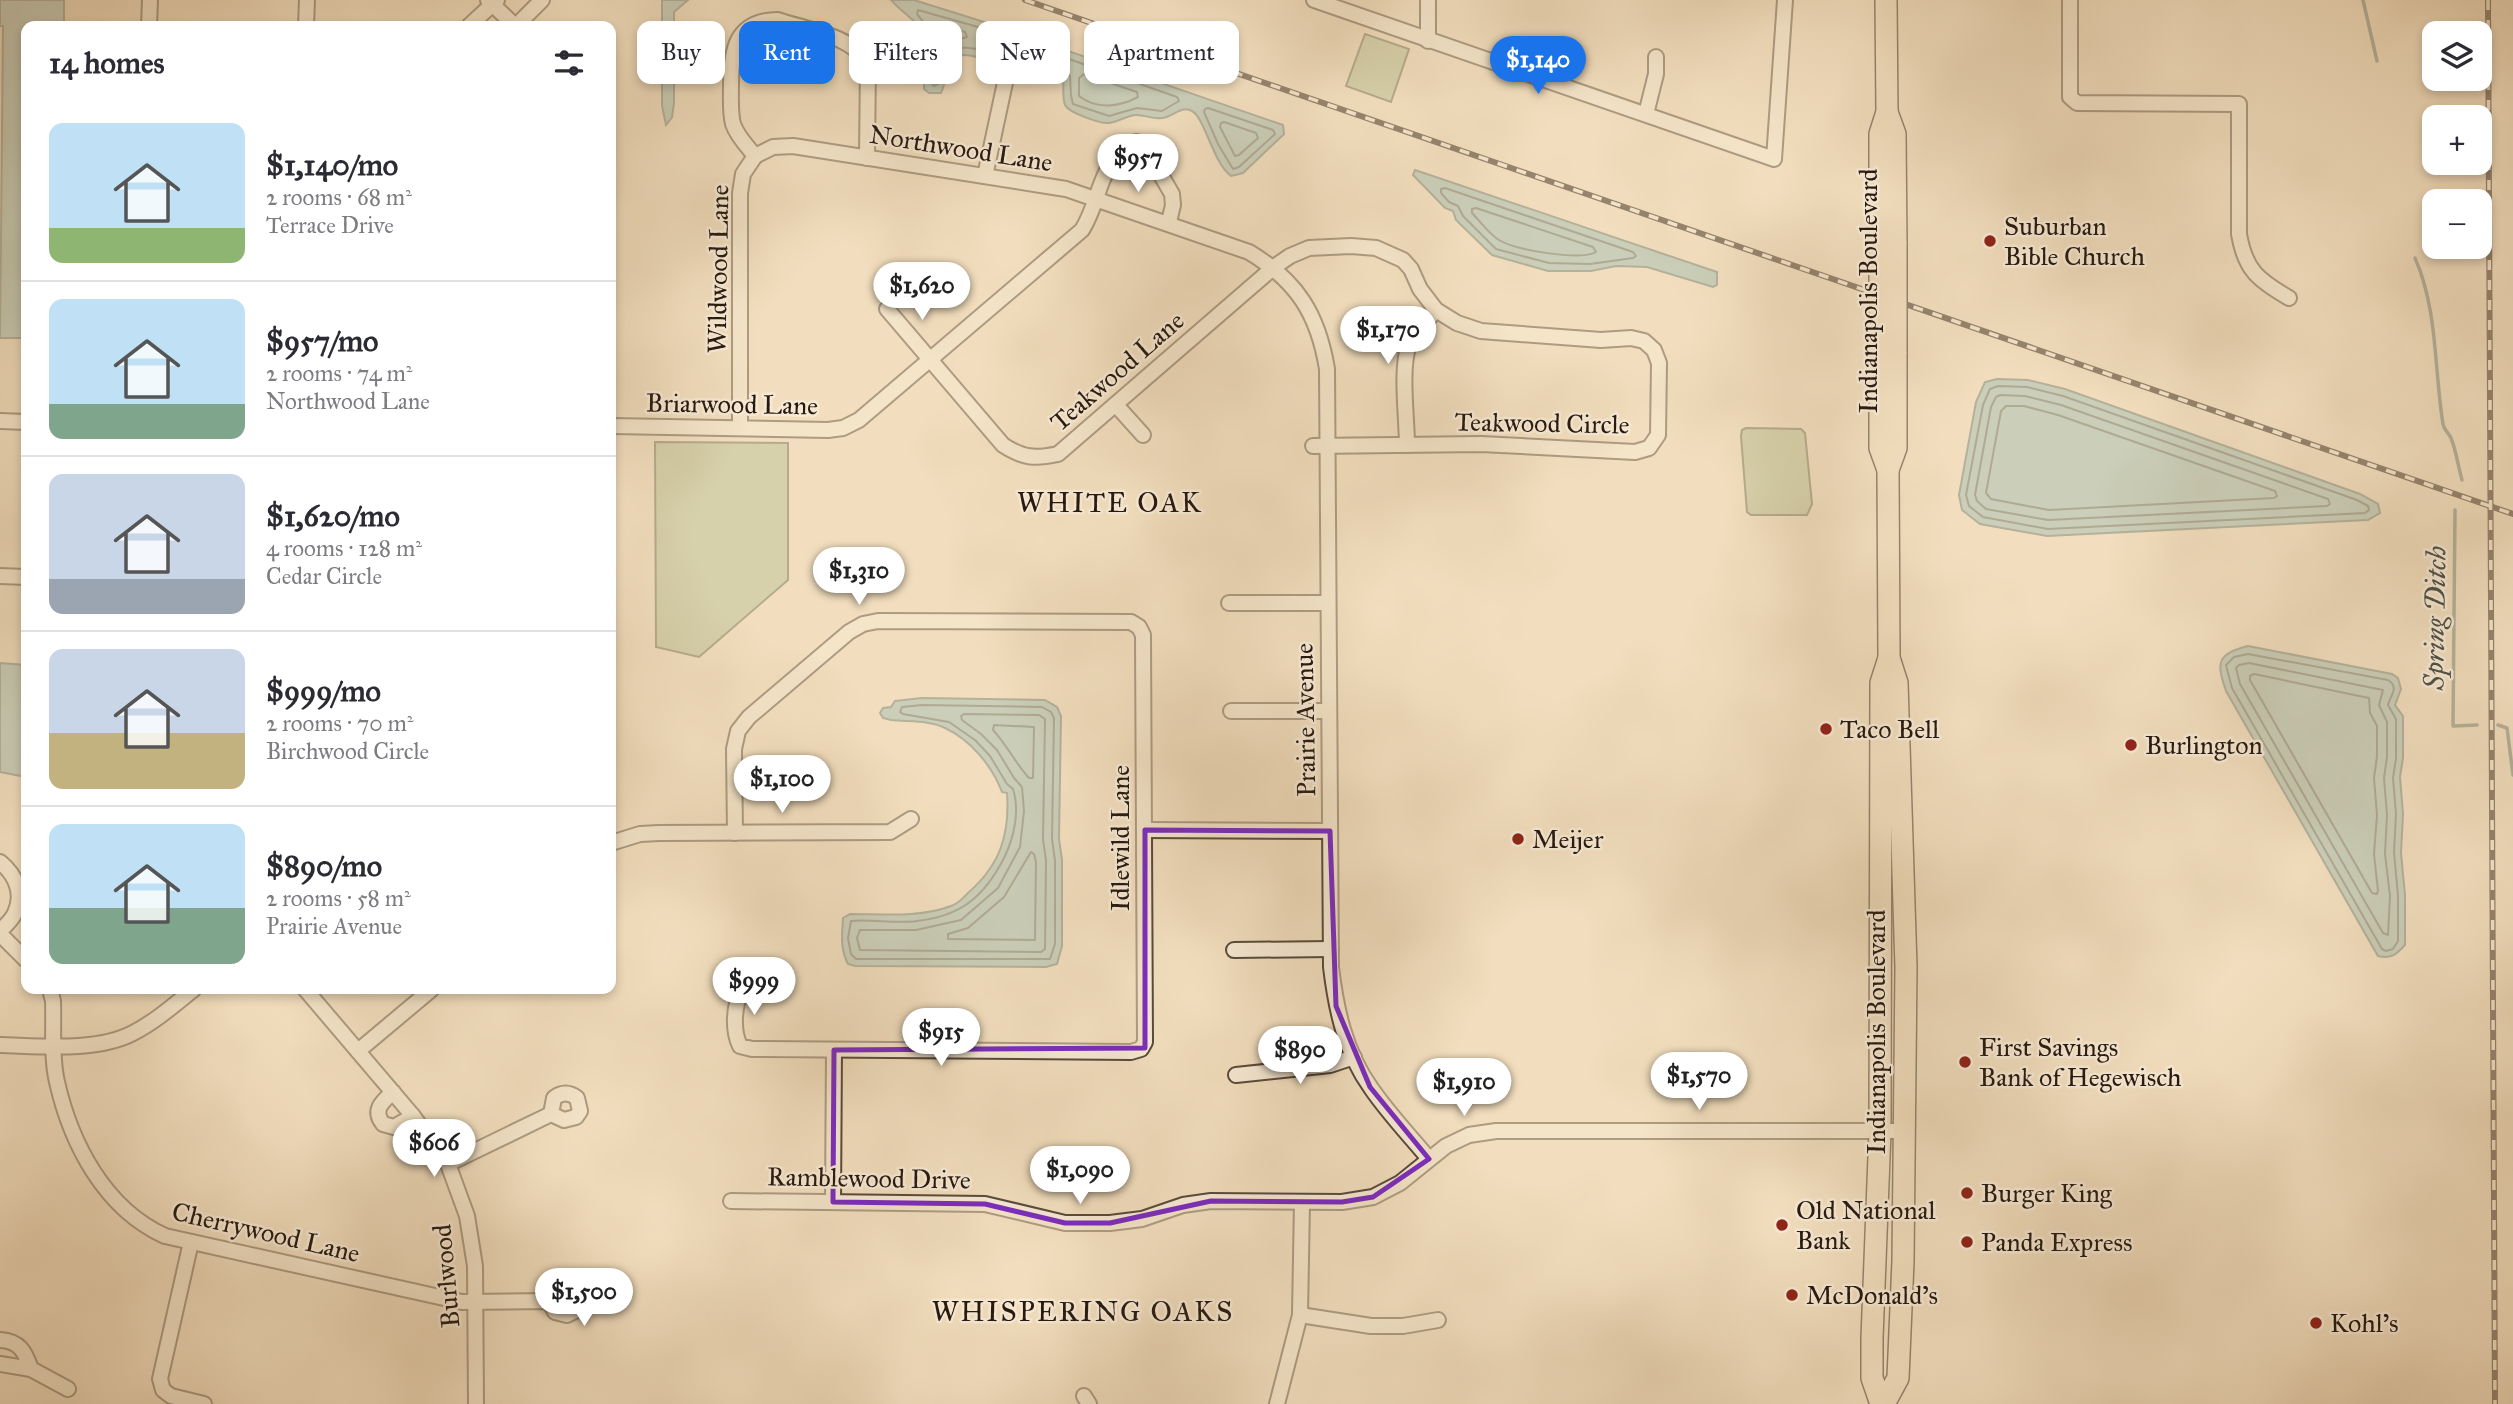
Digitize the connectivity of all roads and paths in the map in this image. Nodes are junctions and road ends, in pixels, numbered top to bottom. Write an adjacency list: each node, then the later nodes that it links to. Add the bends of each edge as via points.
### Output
1 (150, 0): 10 (street)
2 (307, 0): 11 (street)
3 (542, 0): 14 (street)
4 (1314, 0): 15 (street)
5 (1428, 0): 15 (street)
6 (1785, 0): 18 (street, via 1774,159)
7 (1886, 0): 41 (highway, Indianapolis Boulevard, bridge, via 1887,113 1895,134 1888,244 1888,352 1896,448 1888,470)
8 (2070, 0): 25 (street, via 2070,97 2077,103 2239,104 2242,251 2263,284)
9 (493, 1): 12 (street); 13 (street)
10 (149, 21)
11 (306, 21)
12 (474, 21)
13 (511, 21)
14 (520, 21)
15 (1428, 41): 18 (street)
16 (1656, 57): 18 (street)
17 (1005, 84): 21 (street)
18 (1646, 114)
19 (755, 156): 20 (street, Northwood Lane, via 773,147 793,146); 20 (street, via 733,125 731,57 737,40 749,29 766,20 778,20 849,43 868,63); 33 (street, Wildwood Lane, via 743,174 740,193)
20 (867, 158): 21 (street, Northwood Lane)
21 (985, 176): 22 (street, Northwood Lane, via 1066,189)
22 (1096, 199): 23 (street, Northwood Lane); 23 (street, Briarwood Lane, via 1104,172 1126,146 1143,144 1172,194); 28 (street, Briarwood Lane, via 1082,230)
23 (1168, 222): 24 (street, Northwood Lane, via 1249,252)
24 (1274, 267): 27 (street, Teakwood Circle, via 1309,248 1376,248 1403,260); 29 (street, Teakwood Lane); 36 (street, Prairie Avenue, via 1296,290 1323,343 1327,369)
25 (2289, 298)
26 (887, 309): 28 (street, Teakwood Lane)
27 (1436, 310): 35 (street, via 1409,347); 35 (street, Teakwood Circle, via 1481,331 1644,341 1659,363 1658,435 1649,447 1635,452)
28 (930, 359): 29 (street, Teakwood Lane, via 1003,445 1018,454 1039,458 1058,454); 33 (street, Briarwood Lane, via 859,420 843,428)
29 (1116, 405): 34 (street)
30 (0, 421): 31 (street)
31 (21, 422)
32 (616, 426): 33 (street, Briarwood Lane)
33 (740, 427)
34 (1143, 435)
35 (1407, 445): 36 (street, Teakwood Circle)
36 (1320, 446): 40 (street, Prairie Avenue)
37 (0, 576): 38 (street)
38 (21, 577)
39 (1229, 603): 40 (street)
40 (1328, 603): 43 (street, Prairie Avenue)
41 (1889, 658): 68 (highway, Indianapolis Boulevard, via 1881,683); 69 (highway, Indianapolis Boulevard, via 1897,683 1906,967)
42 (1231, 711): 43 (street)
43 (1329, 711): 46 (street, Prairie Avenue)
44 (911, 819): 47 (street, via 890,832)
45 (1145, 831): 46 (street); 47 (street, Idlewild Lane, via 1143,635 1139,627 1131,622 878,621 849,632 738,731); 61 (street, Idlewild Lane, via 1145,1042 1141,1049)
46 (1330, 831): 51 (street, Prairie Avenue)
47 (734, 833): 48 (street, via 640,834)
48 (616, 841)
49 (0, 862): 50 (street, via 15,878 19,897 15,915)
50 (0, 932): 53 (street)
51 (1331, 949): 52 (street); 63 (street, Prairie Avenue, via 1336,1006)
52 (1234, 950)
53 (21, 955)
54 (743, 989): 61 (street, via 736,1001 740,1046)
55 (51, 994): 60 (street, Cherrywood Lane)
56 (188, 994): 60 (street, via 131,1035 100,1044)
57 (309, 994): 62 (street, Burlwood)
58 (426, 994): 62 (street)
59 (0, 1045): 60 (street)
60 (54, 1046): 75 (street, Cherrywood Lane, via 56,1081 82,1156 94,1174 134,1219 164,1236)
61 (834, 1050): 73 (street)
62 (358, 1051): 65 (street, Burlwood)
63 (1354, 1056): 64 (street, via 1330,1065); 70 (street, Prairie Avenue, via 1370,1087)
64 (1236, 1075)
65 (393, 1092): 67 (street, Burlwood); 67 (street, via 379,1107 377,1115 383,1124 394,1127)
66 (551, 1114): 71 (street)
67 (413, 1116): 71 (street, Burlwood)
68 (1880, 1131): 69 (street, Ramblewood Drive); 70 (street, Ramblewood Drive, via 1496,1131 1469,1136); 87 (highway, Indianapolis Boulevard, via 1872,1378)
69 (1905, 1131): 87 (highway, Indianapolis Boulevard, via 1898,1378)
70 (1429, 1159): 74 (street, Ramblewood Drive, via 1400,1183 1373,1197)
71 (447, 1164): 77 (street, Burlwood, via 467,1216)
72 (730, 1201): 73 (street, Ramblewood Drive)
73 (833, 1202): 74 (street, Ramblewood Drive, via 985,1204 1065,1223 1110,1223 1211,1201)
74 (1302, 1202): 78 (street)
75 (191, 1242): 77 (street, Cherrywood Lane); 84 (street, via 160,1379 171,1396)
76 (549, 1301): 77 (street, Cherrywood Lane)
77 (475, 1302): 85 (street, Burlwood)
78 (1300, 1315): 79 (street, via 1371,1326); 86 (street)
79 (1438, 1320)
80 (0, 1340): 82 (street, via 18,1345)
81 (0, 1364): 82 (street)
82 (31, 1369): 83 (street)
83 (68, 1389)
84 (204, 1404)
85 (476, 1404)
86 (1277, 1404)
87 (1882, 1404)

